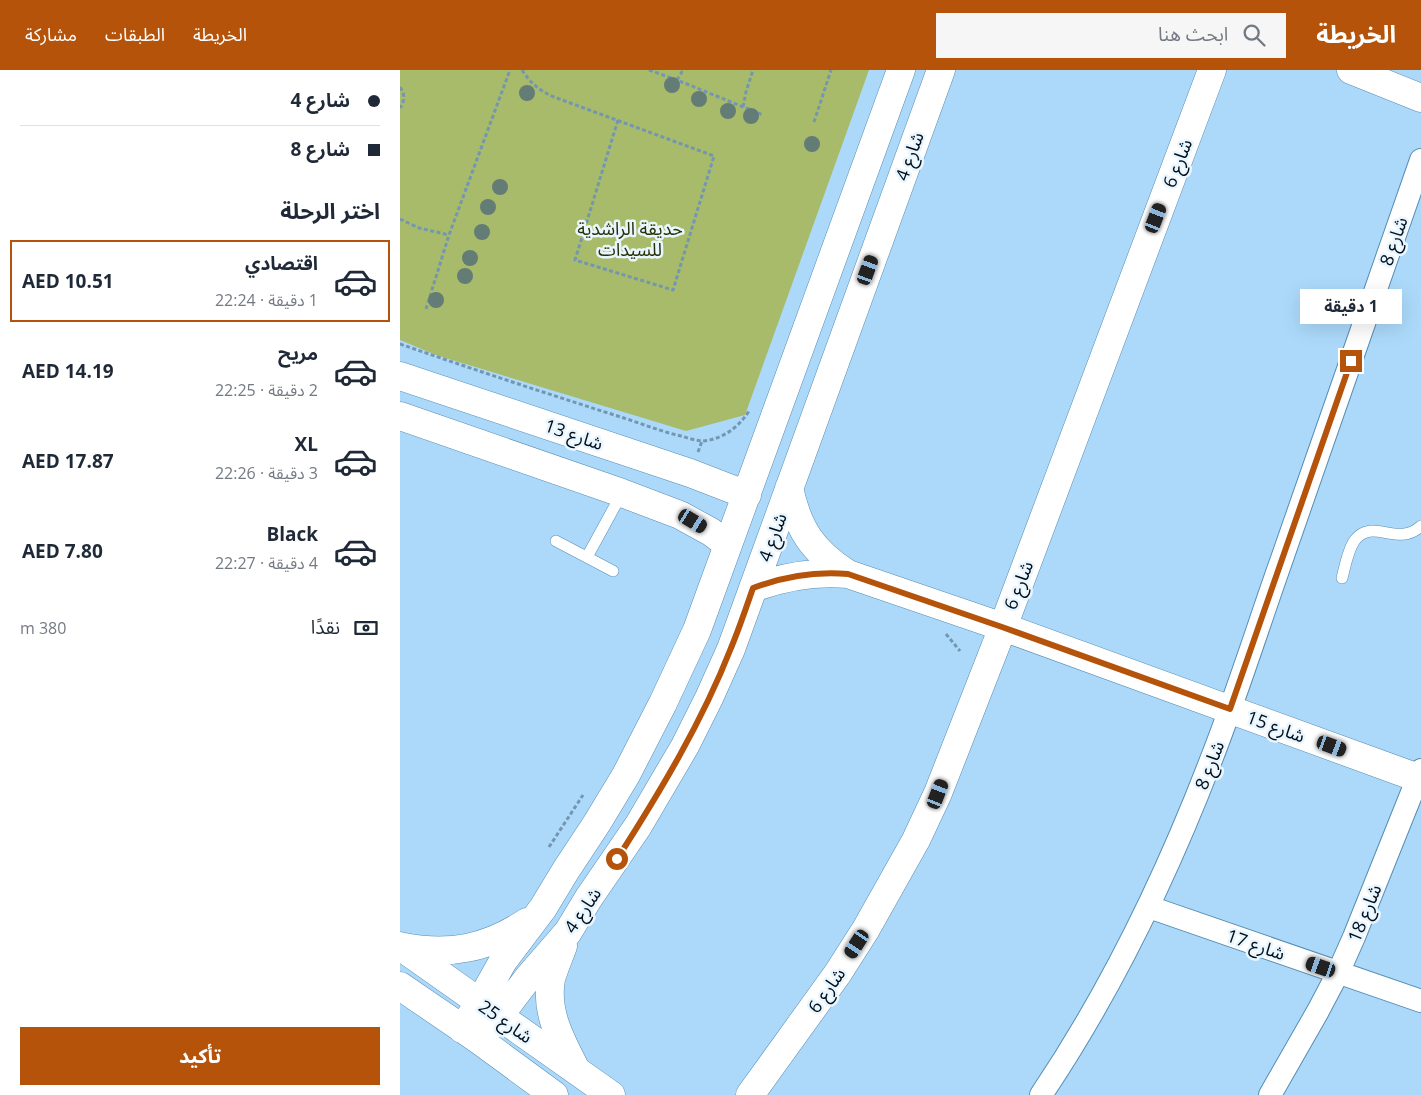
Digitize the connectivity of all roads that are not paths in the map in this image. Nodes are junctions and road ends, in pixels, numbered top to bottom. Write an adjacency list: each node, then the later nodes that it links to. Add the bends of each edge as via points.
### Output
1 (901, 70): 11 (street, شارع 4)
2 (941, 70): 9 (street, شارع 4)
3 (1212, 70): 20 (street, شارع 6)
4 (1351, 70): 5 (street)
5 (1421, 98)
6 (1421, 160): 21 (street, شارع 8)
7 (400, 376): 11 (street, شارع 13)
8 (400, 416): 10 (street)
9 (789, 488): 17 (street, شارع 15, via 799,523 808,538 826,558); 19 (street, شارع 4)
10 (622, 493): 14 (street, via 693,521); 15 (lane)
11 (747, 495): 14 (street, شارع 4)
12 (1421, 526): 18 (lane, via 1402,535 1371,531 1360,535 1352,545)
13 (556, 541): 15 (lane)
14 (728, 545): 24 (street, شارع 4, via 697,630 664,703 626,775)
15 (587, 557): 16 (lane)
16 (613, 571)
17 (848, 574): 19 (street, شارع 15, via 828,572 790,576); 20 (street, شارع 15)
18 (1342, 578)
19 (753, 588): 25 (street, شارع 4, via 731,649 685,746 638,826)
20 (1002, 627): 21 (street, شارع 15); 35 (street, شارع 6, via 938,794 892,885 838,973)
21 (1230, 709): 22 (street, شارع 15); 23 (street, شارع 8, via 1192,809)
22 (1420, 775): 27 (street, شارع 18)
23 (1148, 907): 27 (street, شارع 17); 36 (street, شارع 8, via 1088,1020)
24 (543, 908): 26 (street, via 527,923 487,944 443,951); 30 (street, شارع 4, via 503,961)
25 (568, 932): 30 (street, شارع 4, via 528,978); 32 (street, via 551,978 550,1006)
26 (400, 946): 30 (street, شارع 25)
27 (1338, 973): 29 (street, شارع 17); 37 (street, شارع 18)
28 (400, 986): 31 (street, شارع 25)
29 (1421, 1001)
30 (489, 1009): 31 (street, شارع 4); 32 (street, شارع 25)
31 (470, 1035): 33 (street, شارع 25)
32 (575, 1070): 34 (street, شارع 25)
33 (554, 1095)
34 (611, 1095)
35 (750, 1095)
36 (1041, 1095)
37 (1270, 1095)

